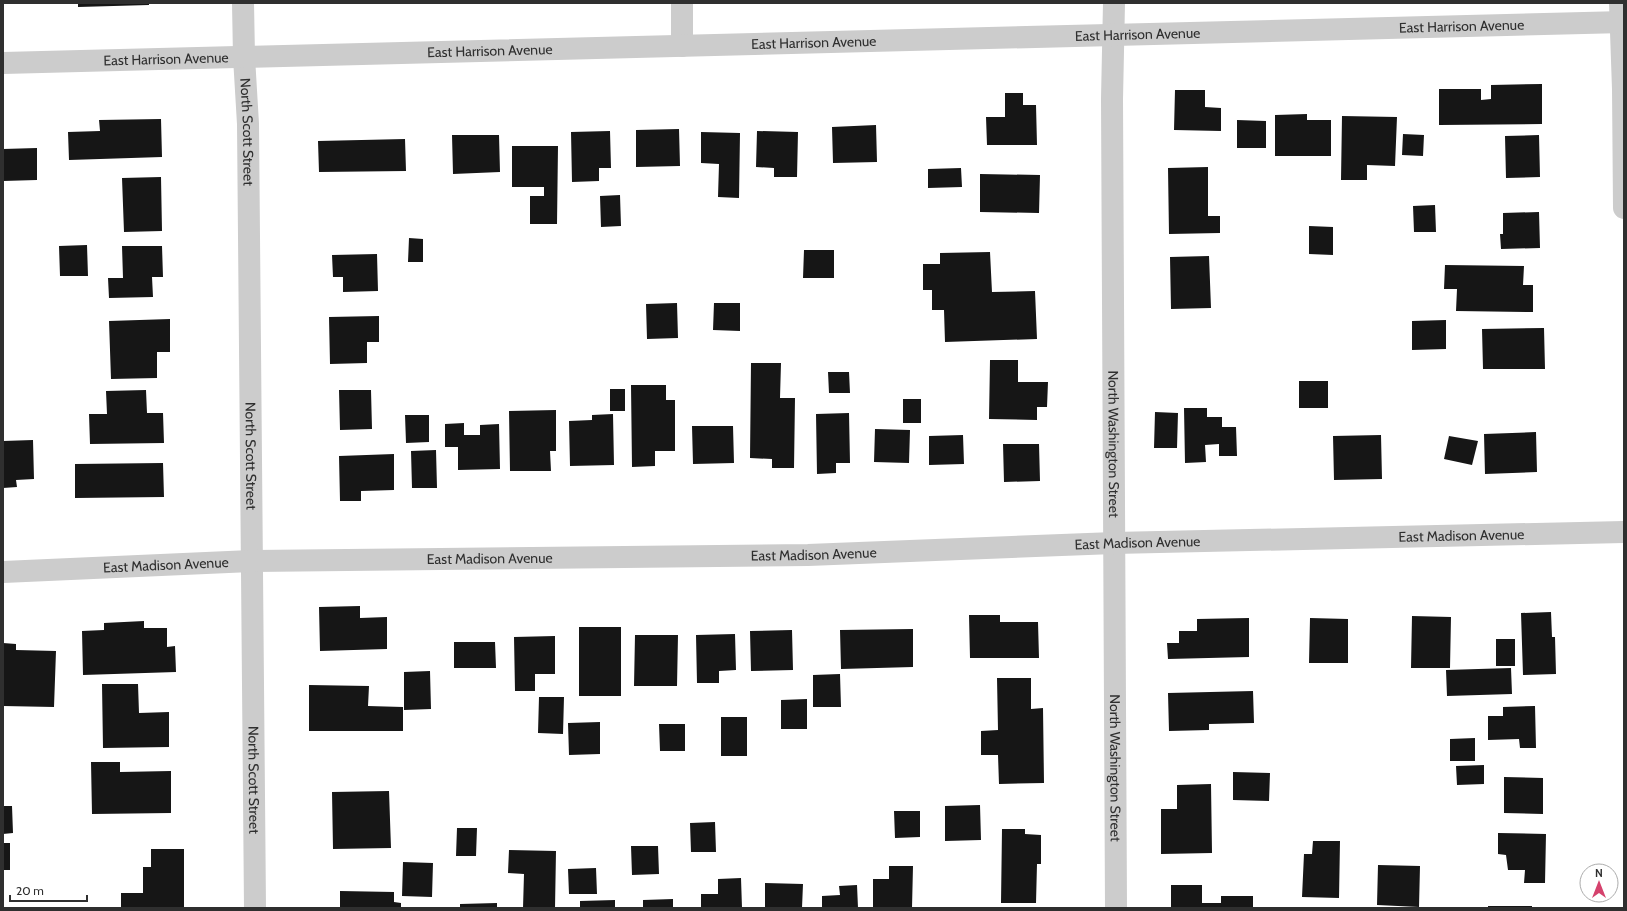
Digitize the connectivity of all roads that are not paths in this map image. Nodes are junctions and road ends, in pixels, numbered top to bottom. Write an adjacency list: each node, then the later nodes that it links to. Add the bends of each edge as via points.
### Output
1 (243, 3): 7 (street, North Scott Street)
2 (682, 3): 6 (street)
3 (1114, 3): 5 (street, North Washington Street)
4 (1621, 16): 5 (street, East Harrison Avenue); 9 (street)
5 (1113, 36): 6 (street, East Harrison Avenue); 11 (street, North Washington Street)
6 (682, 46): 7 (street, East Harrison Avenue)
7 (244, 58): 8 (street, East Harrison Avenue); 12 (street, North Scott Street, via 248,124)
8 (3, 63)
9 (1624, 208)
10 (1624, 532): 11 (street, East Madison Avenue)
11 (1114, 543): 12 (street, East Madison Avenue, via 808,555); 15 (street, North Washington Street)
12 (251, 562): 13 (street, East Madison Avenue); 14 (street, North Scott Street)
13 (3, 572)
14 (255, 908)
15 (1116, 908)

